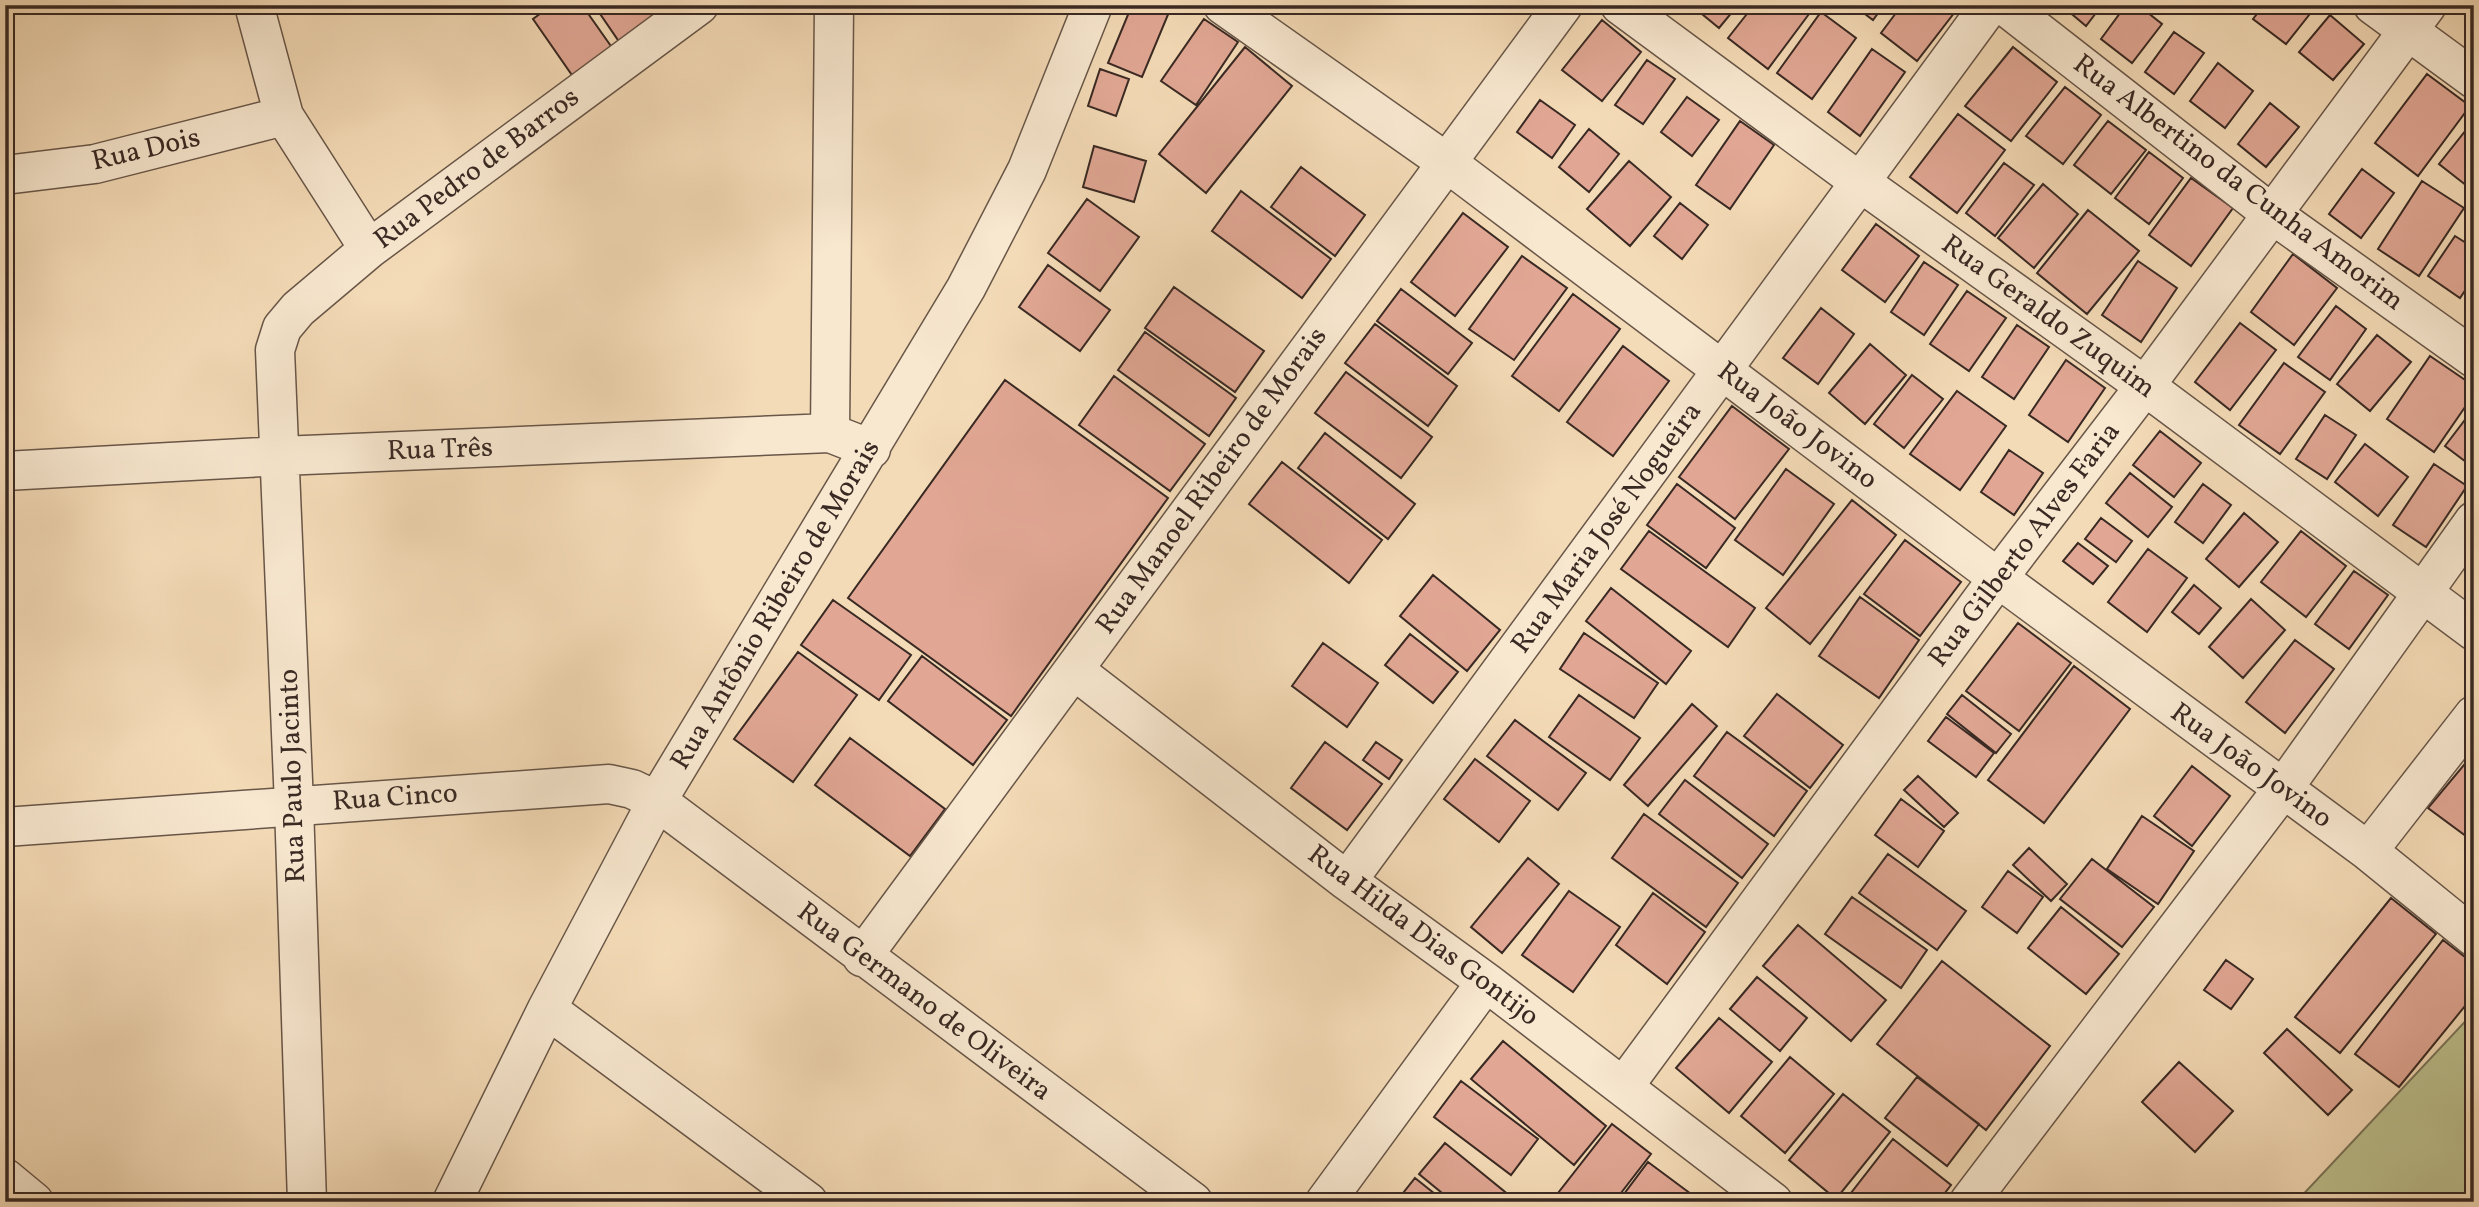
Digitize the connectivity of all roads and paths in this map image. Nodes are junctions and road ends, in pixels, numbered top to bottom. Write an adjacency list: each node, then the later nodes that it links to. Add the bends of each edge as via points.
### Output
1 (254, 5): 13 (street)
2 (699, 5): 18 (street, Rua Pedro de Barros)
3 (834, 5): 23 (street)
4 (1093, 5): 24 (street, Rua Antônio Ribeiro de Morais, via 1027,170 966,288)
5 (1223, 5): 14 (street, Rua João Jovino)
6 (1563, 5): 14 (street, Rua Manoel Ribeiro de Morais)
7 (1620, 5): 16 (street, Rua Geraldo Zuquim)
8 (1990, 5): 16 (street, Rua Maria José Nogueira)
9 (2004, 5): 17 (street, Rua Albertino da Cunha Amorim)
10 (2373, 5): 11 (street)
11 (2418, 18): 12 (street); 17 (street, Rua Gilberto Alves Faria)
12 (2474, 79)
13 (284, 116): 15 (street, Rua Dois, via 95,164); 18 (street)
14 (1446, 162): 21 (street, Rua João Jovino); 31 (street, Rua Manoel Ribeiro de Morais)
15 (5, 175)
16 (1860, 182): 21 (street, Rua Maria José Nogueira); 22 (street, Rua Geraldo Zuquim)
17 (2272, 214): 20 (street, Rua Albertino da Cunha Amorim); 22 (street, Rua Gilberto Alves Faria)
18 (369, 249): 19 (street, Rua Pedro de Barros, via 298,309 282,328)
19 (275, 350): 25 (street, Rua Paulo Jacinto)
20 (2474, 358)
21 (1723, 370): 28 (street, Rua João Jovino); 38 (street, Rua Maria José Nogueira)
22 (2146, 386): 28 (street, Rua Gilberto Alves Faria); 29 (street, Rua Geraldo Zuquim)
23 (830, 433): 24 (street, Rua Três); 25 (street, Rua Três)
24 (871, 449): 34 (street, Rua Antônio Ribeiro de Morais)
25 (281, 456): 26 (street, Rua Três); 35 (street, Rua Paulo Jacinto)
26 (5, 471)
27 (2474, 521): 29 (street)
28 (1998, 578): 33 (street, Rua João Jovino); 43 (street, Rua Gilberto Alves Faria)
29 (2422, 591): 30 (street, Rua Geraldo Zuquim); 33 (street)
30 (2474, 631)
31 (1074, 670): 38 (street, Rua Hilda Dias Gontijo); 40 (street, Rua Manoel Ribeiro de Morais)
32 (2474, 715): 37 (street)
33 (2282, 790): 37 (street, Rua João Jovino); 52 (street)
34 (657, 801): 35 (street, Rua Cinco, via 610,784); 40 (street, Rua Germano de Oliveira); 42 (street, Rua Antônio Ribeiro de Morais)
35 (294, 805): 36 (street, Rua Cinco); 46 (street, Rua Paulo Jacinto)
36 (5, 827)
37 (2368, 851): 39 (street, Rua João Jovino)
38 (1347, 881): 41 (street, Rua Hilda Dias Gontijo)
39 (2474, 937)
40 (862, 957): 49 (street, Rua Germano de Oliveira)
41 (1486, 982): 43 (street, Rua Hilda Dias Gontijo); 50 (street)
42 (547, 1009): 47 (street, Rua Antônio Ribeiro de Morais); 48 (street)
43 (1624, 1086): 51 (street, Rua Hilda Dias Gontijo)
44 (5, 1178): 45 (street)
45 (34, 1202)
46 (307, 1202)
47 (452, 1202)
48 (808, 1202)
49 (1193, 1202)
50 (1325, 1202)
51 (1773, 1202)
52 (1969, 1202)

